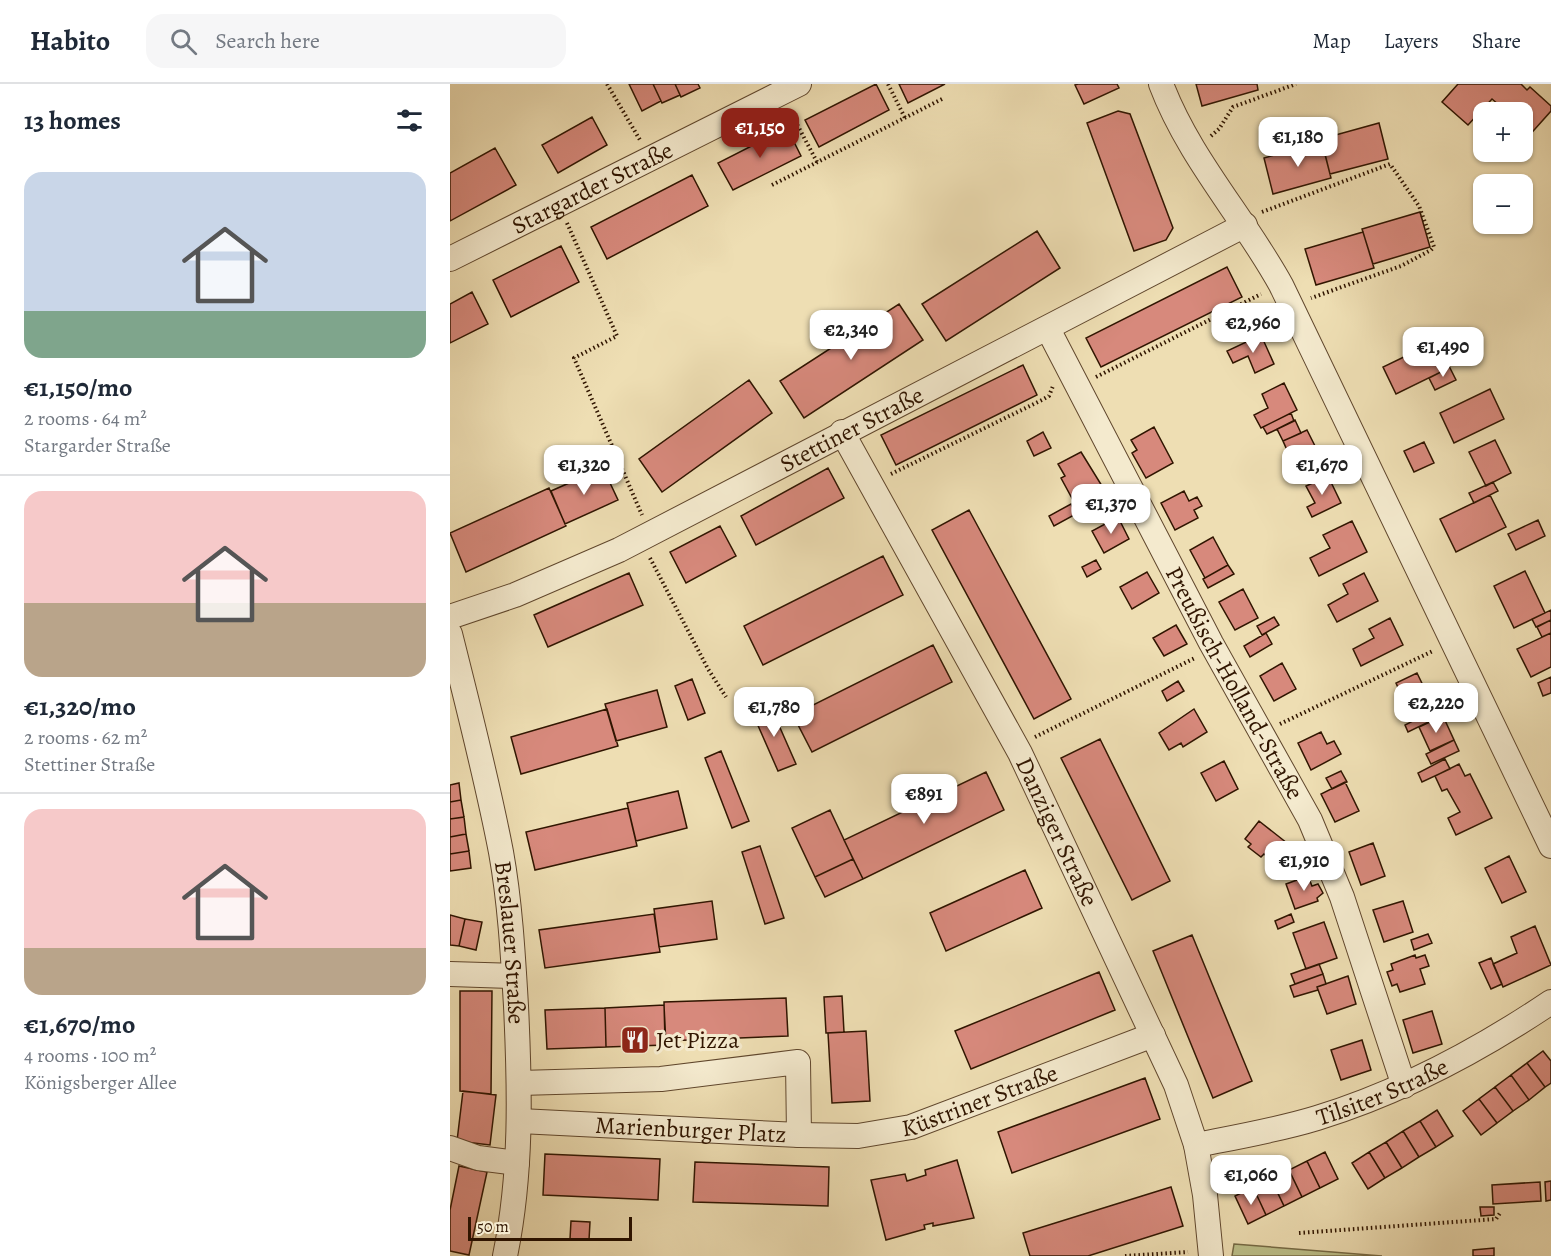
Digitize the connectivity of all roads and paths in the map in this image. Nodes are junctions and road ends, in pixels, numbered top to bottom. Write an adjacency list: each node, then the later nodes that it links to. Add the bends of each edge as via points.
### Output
1 (607, 84): 9 (path)
2 (888, 84): 7 (path)
3 (1161, 84): 14 (street, via 1194,152)
4 (1296, 84): 8 (path, via 1233,107)
5 (790, 89): 9 (street, Stargarder Straße); 10 (path)
6 (944, 98): 7 (path)
7 (905, 118): 10 (path)
8 (1224, 121)
9 (651, 159): 12 (street, Stargarder Straße)
10 (818, 162): 11 (path)
11 (772, 185)
12 (560, 206): 15 (street, Stargarder Straße); 22 (path, via 617,336 574,358)
13 (1268, 209): 17 (path, via 1390,164 1419,206 1434,247 1431,250 1401,266)
14 (1245, 225): 16 (street); 18 (street, Stettiner Straße)
15 (450, 259)
16 (1281, 285): 19 (path); 25 (street)
17 (1313, 298)
18 (1048, 329): 19 (street, Preußisch-Holland-Straße); 20 (street, Stettiner Straße)
19 (1074, 380): 21 (path, via 1053,383 1049,396 1042,400); 26 (street, Preußisch-Holland-Straße)
20 (842, 432): 21 (street, Danziger Straße); 22 (street, Stettiner Straße)
21 (871, 484): 29 (street, Danziger Straße)
22 (645, 536): 23 (street, Stettiner Straße, via 543,584); 27 (path, via 708,669)
23 (450, 617)
24 (450, 634): 33 (street, Breslauer Straße, via 501,854)
25 (1453, 642): 28 (path); 30 (street)
26 (1215, 649): 28 (street, Preußisch-Holland-Straße); 29 (path)
27 (726, 697)
28 (1261, 732): 37 (street, Preußisch-Holland-Straße, via 1323,848)
29 (1016, 746): 35 (street, Danziger Straße)
30 (1546, 821): 31 (street)
31 (1551, 846)
32 (450, 974): 33 (street)
33 (514, 976): 36 (street, Breslauer Straße)
34 (1551, 1002): 37 (street, Tilsiter Straße, via 1495,1039)
35 (1153, 1035): 39 (street, Küstriner Straße, via 896,1132 858,1137); 40 (street, Danziger Straße, via 1176,1085)
36 (520, 1083): 38 (street, Breslauer Straße); 39 (street, Marienburger Platz, via 661,1079 798,1062)
37 (1404, 1086): 40 (street, Tilsiter Straße, via 1317,1118)
38 (520, 1121): 39 (street, Marienburger Platz); 42 (street, Breslauer Straße)
39 (799, 1135)
40 (1196, 1145): 45 (street, Danziger Straße)
41 (450, 1148): 42 (street, via 478,1158)
42 (517, 1163): 46 (street, Breslauer Straße)
43 (1500, 1213): 44 (path, via 1496,1219)
44 (1299, 1233)
45 (1210, 1253): 47 (path)
46 (506, 1256)
47 (1125, 1256)

